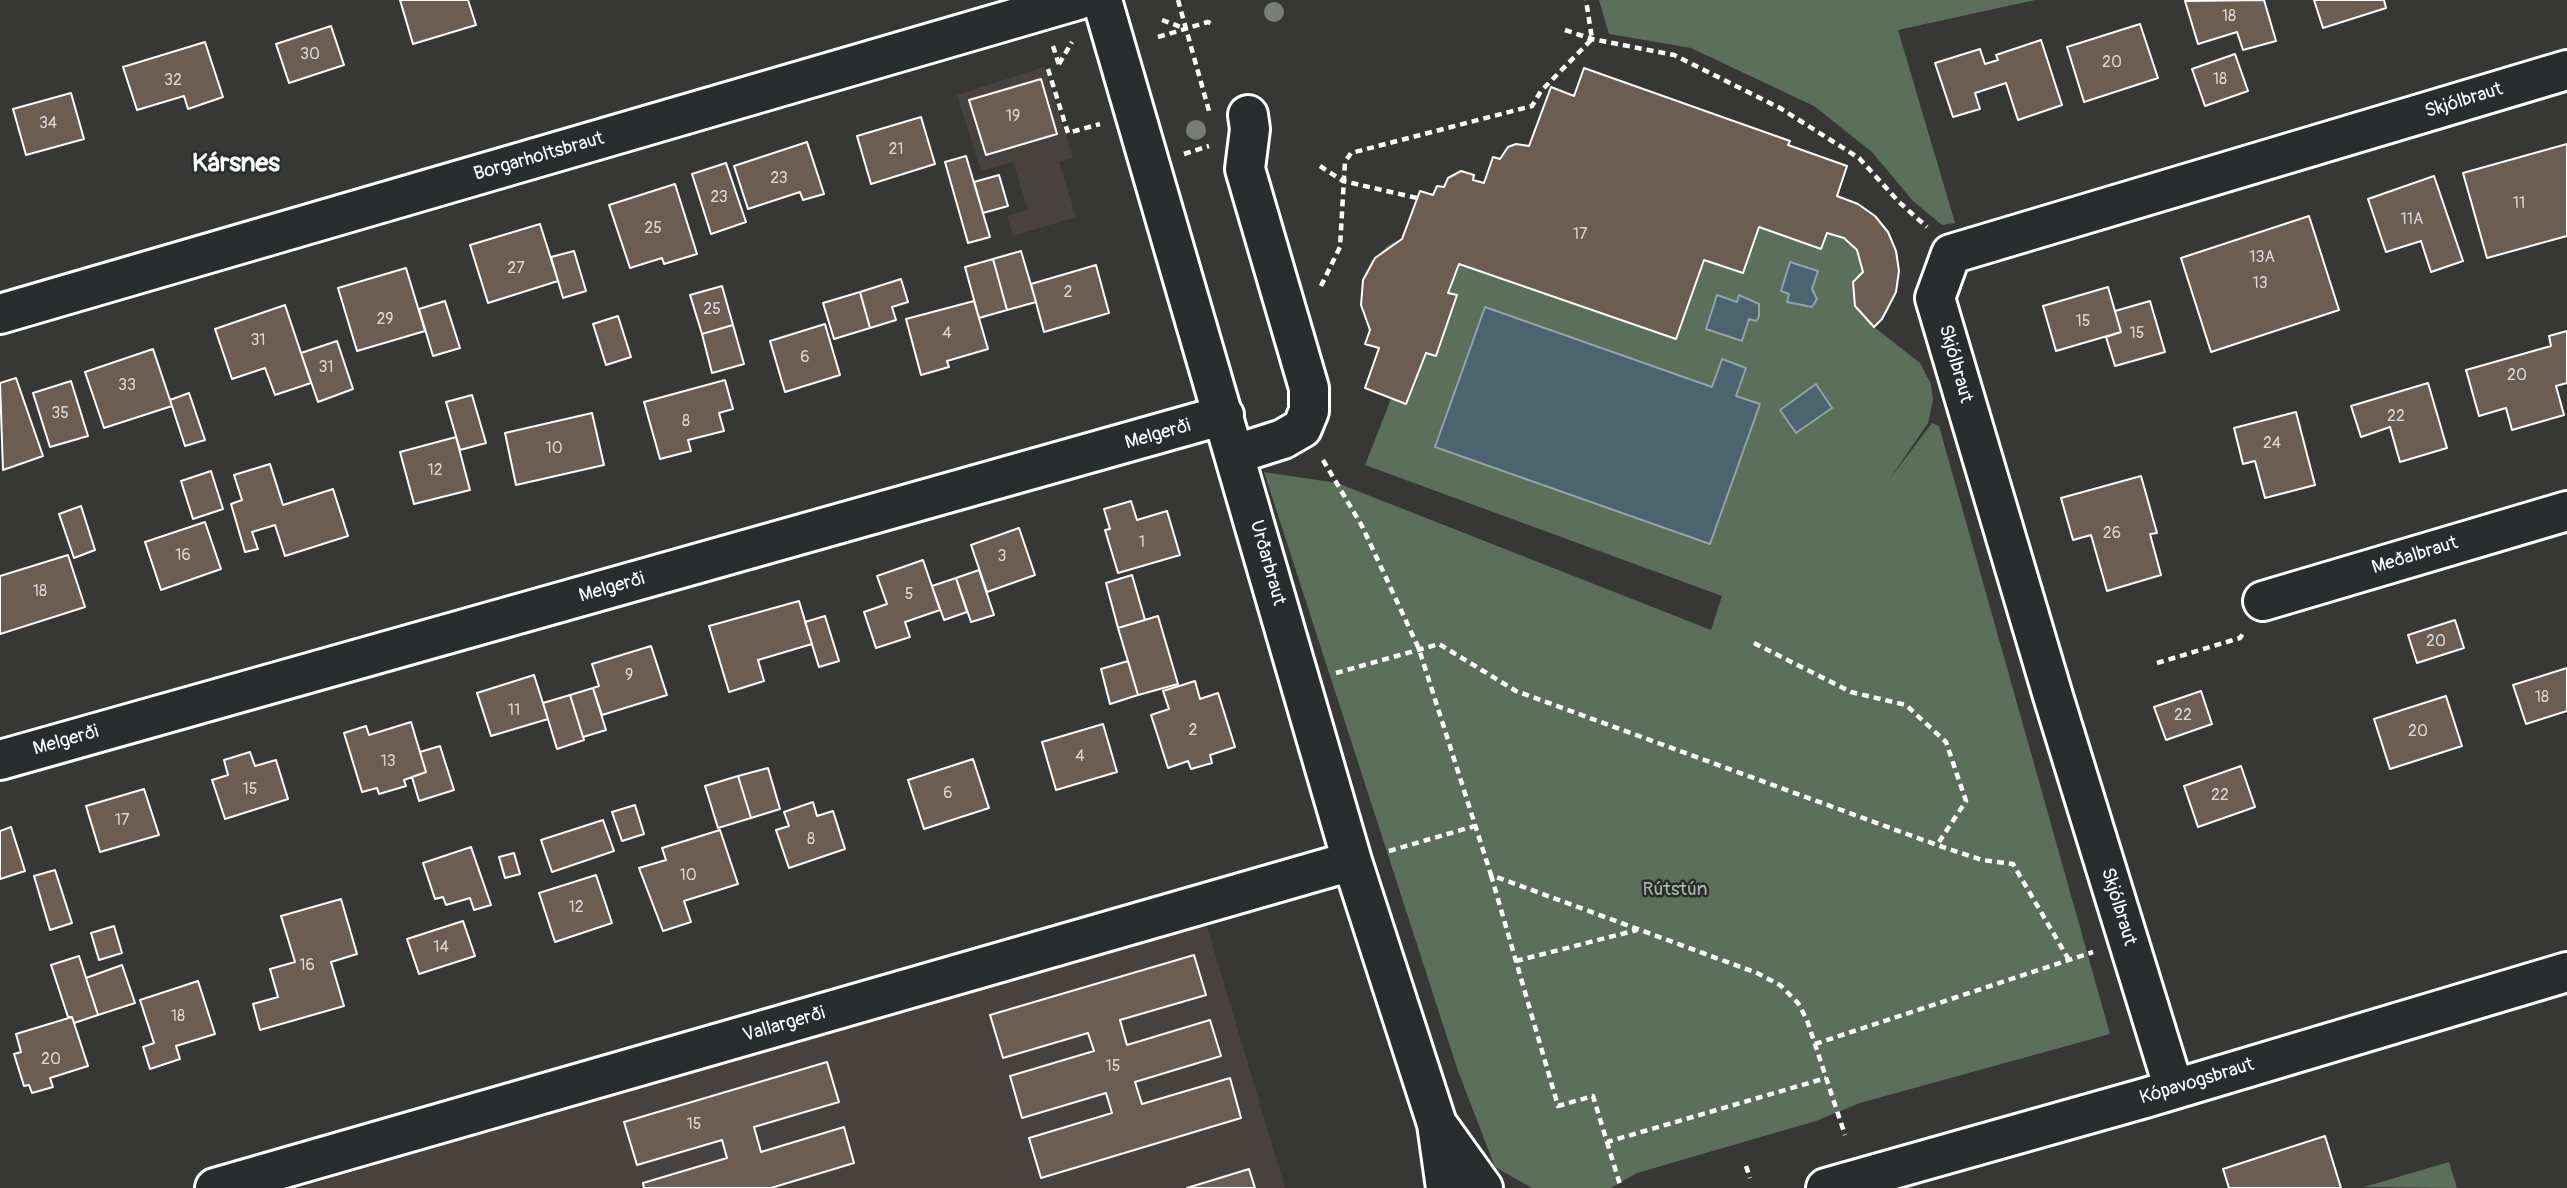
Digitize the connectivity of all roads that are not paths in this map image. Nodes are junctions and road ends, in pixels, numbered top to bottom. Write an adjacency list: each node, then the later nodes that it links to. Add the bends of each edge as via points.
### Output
1 (1102, 0): 6 (street, Urðarbraut)
2 (1076, 19): 5 (street, Borgarholtsbraut)
3 (2567, 70): 13 (street, Skjólbraut, via 1951,254 1935,298)
4 (1248, 116): 7 (street, via 1245,169 1309,388 1310,411 1302,428)
5 (0, 314)
6 (1224, 415): 7 (street, Urðarbraut); 10 (street, Melgerði)
7 (1236, 454): 11 (street, Urðarbraut)
8 (2567, 511): 9 (street, Meðalbraut)
9 (2263, 601)
10 (0, 760)
11 (1352, 861): 14 (street, Urðarbraut); 15 (street, Vallargerði)
12 (2567, 972): 13 (street, Kópavogsbraut)
13 (2174, 1089): 18 (street, Kópavogsbraut)
14 (1437, 1124): 16 (street, Urðarbraut); 17 (street, Urðarbraut)
15 (215, 1188)
16 (1446, 1188)
17 (1483, 1188)
18 (1826, 1188)

